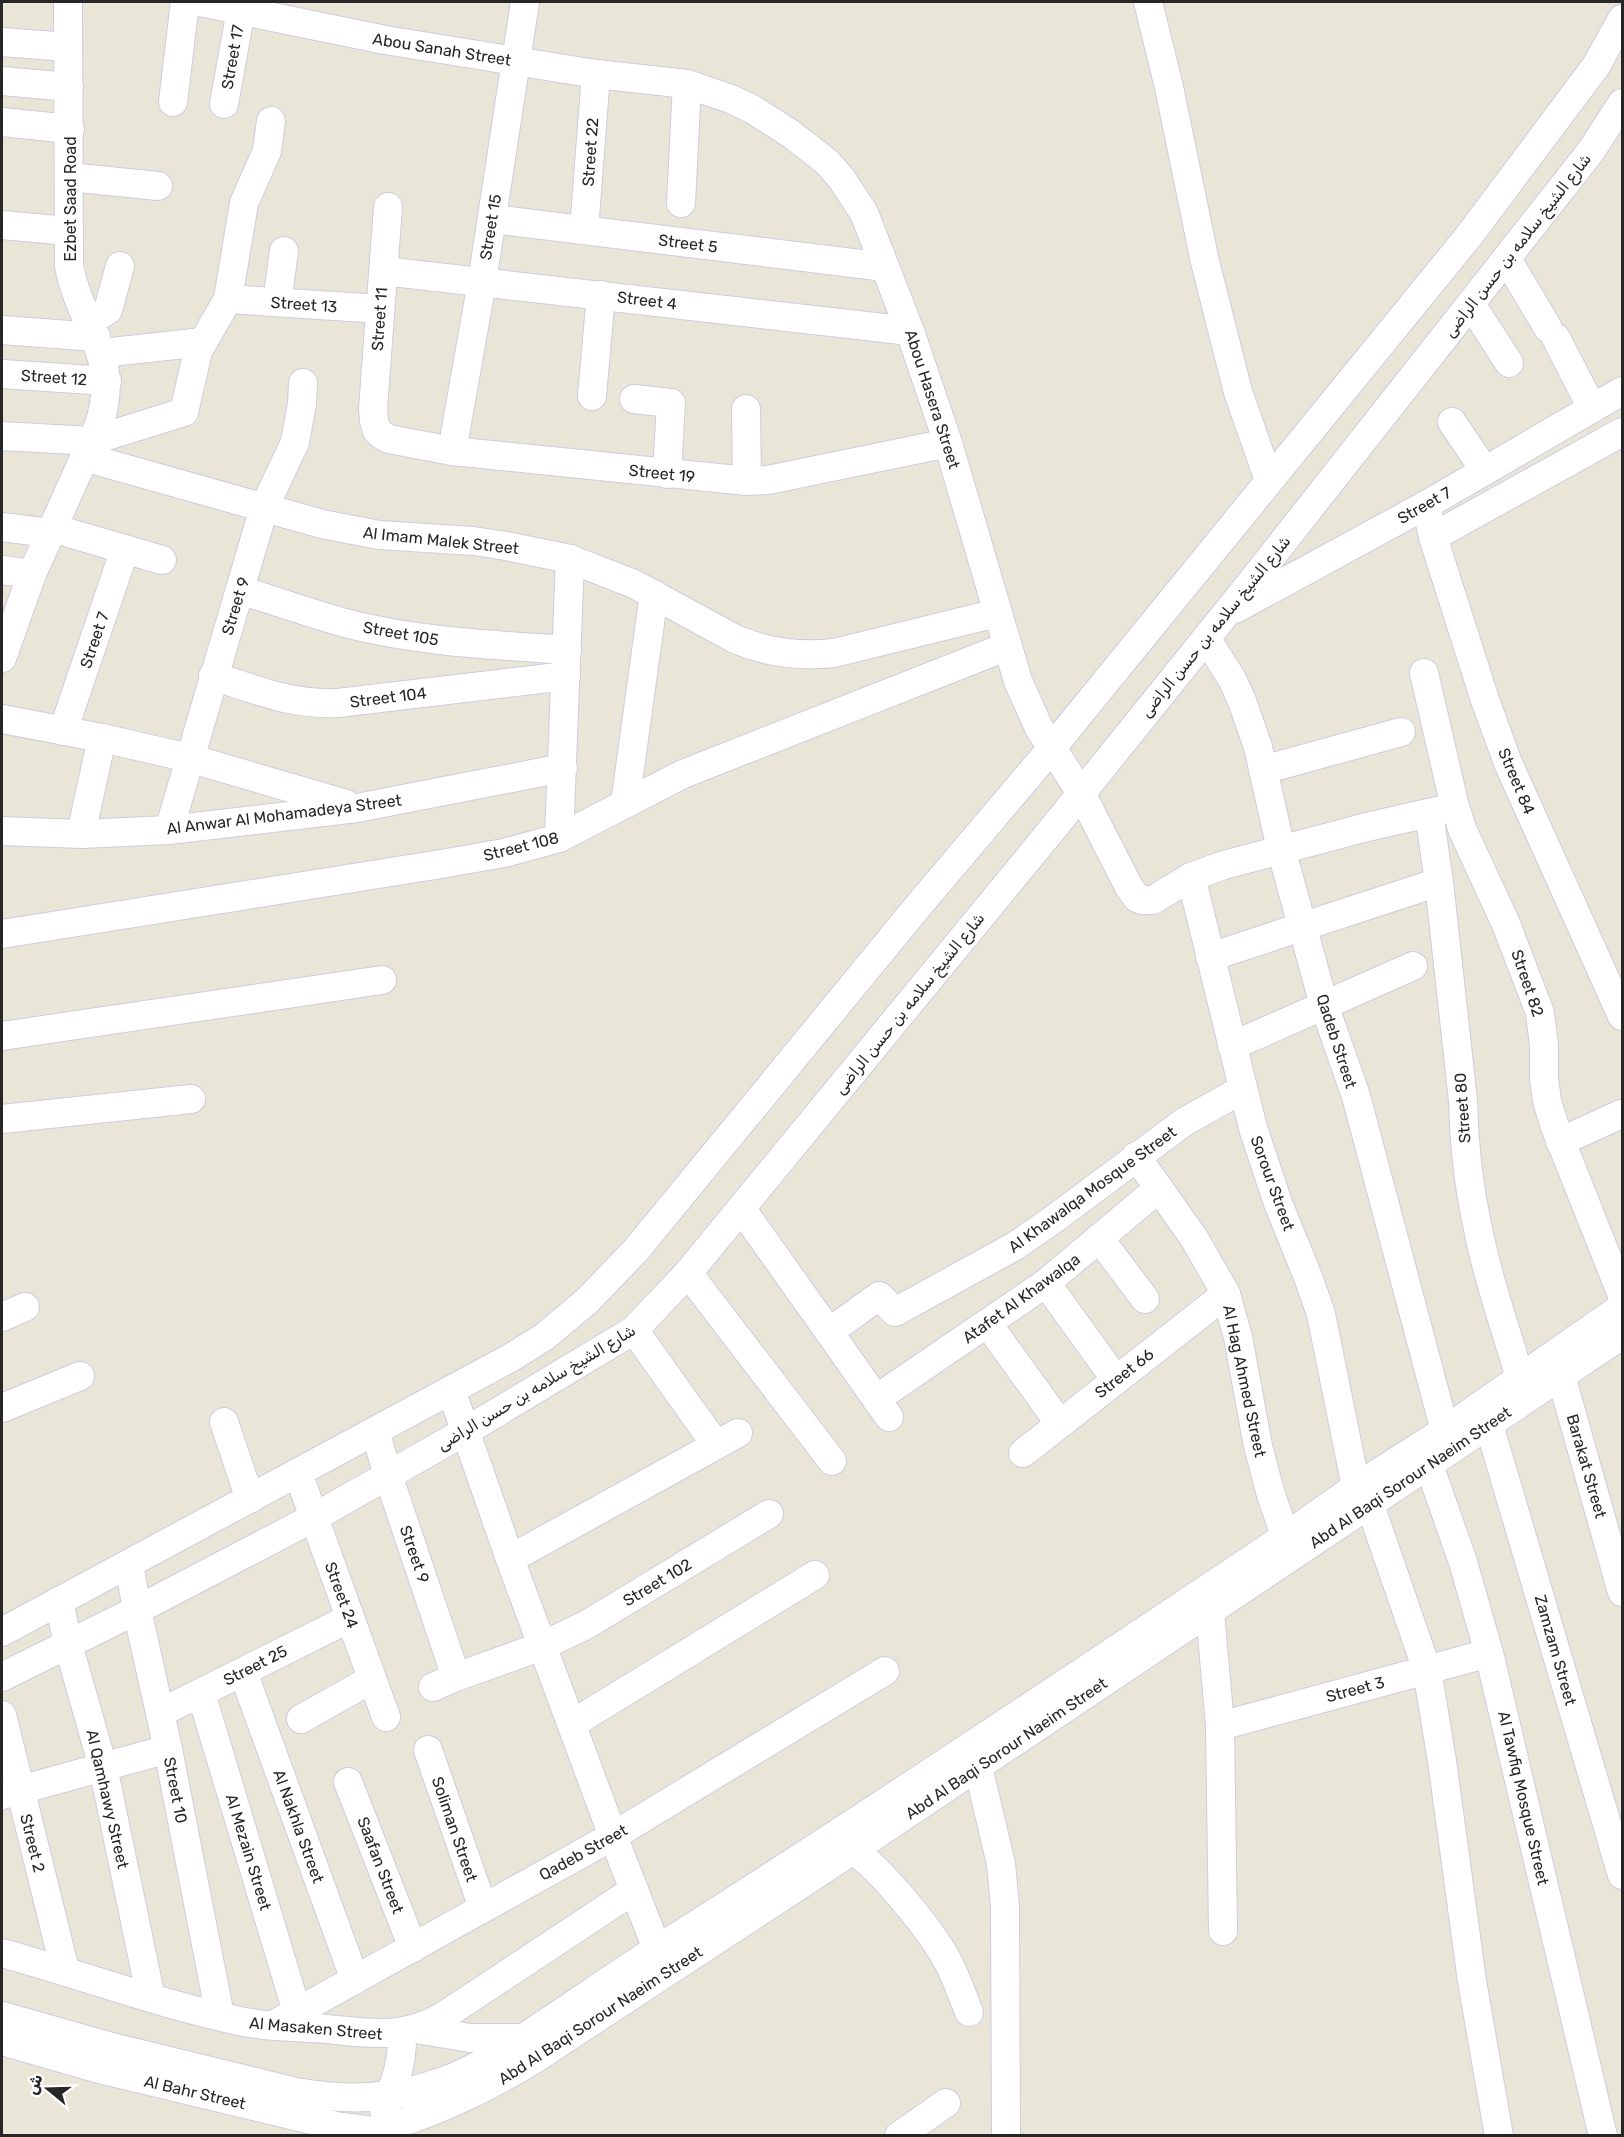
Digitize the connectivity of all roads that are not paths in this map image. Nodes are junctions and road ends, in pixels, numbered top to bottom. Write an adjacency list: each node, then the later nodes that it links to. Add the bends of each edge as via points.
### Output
1 (68, 2): 9 (street, Ezbet Saad Road)
2 (186, 2): 15 (street)
3 (200, 2): 6 (street, Abou Sanah Street)
4 (525, 2): 10 (street, Street 15)
5 (1148, 2): 61 (street, via 1221,327 1238,392)
6 (241, 10): 10 (street, Abou Sanah Street, via 385,40); 16 (street, Street 17)
7 (1623, 19): 61 (street, via 1596,66 1468,237)
8 (2, 42): 9 (street)
9 (68, 46): 14 (street, Ezbet Saad Road)
10 (516, 61): 11 (street, Abou Sanah Street); 25 (street, Street 15)
11 (596, 74): 13 (street, Abou Sanah Street); 27 (street, Street 22)
12 (2, 81): 14 (street)
13 (687, 84): 23 (street); 32 (street, Abou Hasera Street, via 752,109 827,162 864,213)
14 (69, 87): 20 (street, Ezbet Saad Road)
15 (173, 102)
16 (224, 104)
17 (1622, 105): 30 (street, شارع الشيخ سلامه بن حسن الراضى)
18 (271, 121): 36 (street, via 267,151 244,203)
19 (2, 122): 20 (street)
20 (70, 129): 21 (street, Ezbet Saad Road)
21 (69, 177): 22 (street); 28 (street, Ezbet Saad Road)
22 (158, 186)
23 (681, 203)
24 (388, 207): 33 (street, Street 11)
25 (492, 219): 27 (street, Street 5); 34 (street, Street 15)
26 (2, 225): 28 (street)
27 (584, 230): 32 (street, Street 5)
28 (68, 231): 43 (street, Ezbet Saad Road, via 73,286)
29 (284, 251): 37 (street)
30 (1507, 259): 38 (street, شارع الشيخ سلامه بن حسن الراضى); 50 (street)
31 (120, 266): 43 (street)
32 (885, 267): 41 (street, Abou Hasera Street)
33 (383, 271): 34 (street, Street 4); 39 (street, Street 11)
34 (482, 282): 35 (street, Street 4); 58 (street, Street 15)
35 (601, 295): 41 (street, Street 4); 48 (street)
36 (228, 299): 37 (street, Street 13); 42 (street)
37 (277, 302): 39 (street, Street 13)
38 (1471, 304): 44 (street); 76 (street, شارع الشيخ سلامه بن حسن الراضى)
39 (380, 309): 53 (street, Street 11, via 373,409)
40 (2, 330): 43 (street)
41 (910, 331): 56 (street, Abou Hasera Street)
42 (203, 342): 43 (street); 57 (street, via 196,356 184,412)
43 (98, 349): 45 (street, Street 12); 57 (street, via 103,410)
44 (1509, 363)
45 (2, 374)
46 (303, 383): 64 (street, Street 9, via 295,442)
47 (1623, 391): 50 (street, Street 7)
48 (592, 396)
49 (634, 399): 60 (street, via 671,403)
50 (1592, 408): 59 (street, Street 7)
51 (746, 409): 62 (street)
52 (1452, 422): 59 (street)
53 (377, 431): 58 (street, Street 19, via 389,439)
54 (1623, 432): 67 (street)
55 (2, 436): 57 (street)
56 (948, 443): 62 (street, Street 19); 75 (street, Abou Hasera Street)
57 (88, 449): 64 (street, Al Imam Malek Street); 66 (street)
58 (452, 451): 60 (street, Street 19)
59 (1485, 471): 63 (street, Street 7)
60 (667, 474): 62 (street, Street 19)
61 (1269, 480): 87 (street)
62 (747, 482)
63 (1426, 505): 67 (street, Street 84); 76 (street, Street 7)
64 (264, 508): 69 (street, Al Imam Malek Street, via 350,530 473,542); 73 (street, Street 9)
65 (2, 527): 66 (street)
66 (51, 531): 68 (street); 72 (street)
67 (1433, 537): 108 (street, Street 84, via 1508,763)
68 (125, 549): 70 (street); 84 (street, Street 7)
69 (570, 559): 74 (street, Al Imam Malek Street); 80 (street)
70 (162, 560)
71 (2, 570): 72 (street)
72 (33, 573): 79 (street)
73 (240, 590): 80 (street, Street 105, via 348,624); 82 (street, Street 9)
74 (654, 594): 75 (street, Al Imam Malek Street, via 744,643 800,655 834,653); 92 (street)
75 (997, 613): 78 (street, Abou Hasera Street)
76 (1224, 615): 77 (street, شارع الشيخ سلامه بن حسن الراضى)
77 (1206, 638): 90 (street, Qadeb Street, via 1242,701); 91 (street, شارع الشيخ سلامه بن حسن الراضى)
78 (1008, 646): 87 (street, Abou Hasera Street, via 1018,681); 92 (street, Street 108, via 683,774)
79 (2, 658)
80 (567, 663): 82 (street, Street 104, via 313,704 287,700); 89 (street)
81 (1424, 673): 94 (street, Street 82)
82 (213, 676): 88 (street, Street 9)
83 (2, 719): 84 (street)
84 (63, 731): 86 (street)
85 (1401, 732): 90 (street)
86 (102, 738): 88 (street); 97 (street)
87 (1051, 749): 91 (street, Abou Hasera Street); 134 (street, via 636,1250 587,1301 544,1337)
88 (189, 758): 93 (street); 95 (street, Street 9)
89 (563, 768): 93 (street, Al Anwar Al Mohamadeya Street); 98 (street)
90 (1263, 770): 99 (street, Qadeb Street)
91 (1081, 794): 100 (street, Abou Hasera Street, via 1137,898 1153,900); 118 (street, شارع الشيخ سلامه بن حسن الراضى)
92 (625, 804): 98 (street, Street 108)
93 (357, 808): 95 (street, Al Anwar Al Mohamadeya Street)
94 (1442, 810): 99 (street); 101 (street, Street 80); 115 (street, Street 82, via 1463,831 1536,999 1543,1028 1547,1101)
95 (169, 830): 97 (street, Al Anwar Al Mohamadeya Street)
96 (2, 831): 97 (street, Al Anwar Al Mohamadeya Street)
97 (81, 834)
98 (560, 838): 103 (street, Street 108, via 441,864)
99 (1281, 849): 100 (street); 102 (street, Qadeb Street)
100 (1191, 877): 104 (street, Sorour Street)
101 (1439, 882): 102 (street); 133 (street, Street 80, via 1471,1193 1485,1258)
102 (1302, 926): 104 (street); 107 (street, Qadeb Street)
103 (2, 934)
104 (1210, 957): 110 (street, Sorour Street)
105 (1413, 966): 107 (street)
106 (382, 980): 109 (street)
107 (1324, 1005): 110 (street); 141 (street, Qadeb Street, via 1356,1096)
108 (1623, 1016)
109 (2, 1036)
110 (1232, 1046): 111 (street, Sorour Street)
111 (1243, 1089): 116 (street, Al Khawalqa Mosque Street, via 1184,1122); 146 (street, Sorour Street, via 1264,1166 1321,1314)
112 (191, 1099): 114 (street)
113 (1621, 1114): 115 (street)
114 (2, 1119)
115 (1560, 1142): 123 (street, Street 82)
116 (1136, 1156): 117 (street, Al Hag Ahmed Street); 128 (street, Al Khawalqa Mosque Street, via 1044,1226 994,1257 895,1312 879,1296)
117 (1159, 1188): 119 (street, Atafet Al Khawalqa); 122 (street, Al Hag Ahmed Street)
118 (741, 1208): 120 (street, شارع الشيخ سلامه بن حسن الراضى); 128 (street)
119 (1099, 1238): 121 (street, Atafet Al Khawalqa); 124 (street)
120 (688, 1273): 127 (street, شارع الشيخ سلامه بن حسن الراضى); 143 (street)
121 (1046, 1283): 126 (street, Atafet Al Khawalqa); 132 (street)
122 (1226, 1294): 132 (street, Street 66); 150 (street, Al Hag Ahmed Street, via 1258,1446)
123 (1623, 1295)
124 (1145, 1299)
125 (1623, 1307): 133 (street, Abd Al Baqi Sorour Naeim Street)
126 (988, 1324): 128 (street, Atafet Al Khawalqa, via 883,1408); 137 (street)
127 (634, 1330): 140 (street, شارع الشيخ سلامه بن حسن الراضى); 151 (street, via 727,1439)
128 (829, 1332)
129 (1623, 1335): 131 (street, Abd Al Baqi Sorour Naeim Street)
130 (80, 1376): 135 (street)
131 (1561, 1376): 133 (street, Abd Al Baqi Sorour Naeim Street); 154 (street, Barakat Street)
132 (1116, 1380): 137 (street, Street 66)
133 (1524, 1387): 138 (street, Abd Al Baqi Sorour Naeim Street); 141 (street, Abd Al Baqi Sorour Naeim Street)
134 (451, 1390): 139 (street); 140 (street)
135 (2, 1408)
136 (224, 1422): 147 (street)
137 (1060, 1424): 142 (street, Street 66)
138 (1489, 1425): 141 (street, Abd Al Baqi Sorour Naeim Street); 184 (street, Zamzam Street)
139 (375, 1431): 144 (street); 145 (street, Street 9)
140 (466, 1431): 145 (street, شارع الشيخ سلامه بن حسن الراضى); 151 (street)
141 (1441, 1449): 146 (street, Abd Al Baqi Sorour Naeim Street); 146 (street, Abd Al Baqi Sorour Naeim Street); 162 (street, Al Tawfiq Mosque Street, via 1463,1562)
142 (1023, 1453)
143 (832, 1461)
144 (298, 1473): 147 (street); 149 (street, Street 24)
145 (388, 1475): 149 (street, شارع الشيخ سلامه بن حسن الراضى); 168 (street, Street 9)
146 (1363, 1496): 150 (street, Abd Al Baqi Sorour Naeim Street); 163 (street, Sorour Street)
147 (249, 1499): 152 (street)
148 (769, 1514): 161 (street, Street 102, via 586,1625)
149 (313, 1518): 156 (street, شارع الشيخ سلامه بن حسن الراضى); 158 (street, Street 24)
150 (1289, 1547): 157 (street, Abd Al Baqi Sorour Naeim Street); 189 (street, Abd Al Baqi Sorour Naeim Street)
151 (510, 1559): 161 (street)
152 (129, 1564): 155 (street); 156 (street, Street 10)
153 (815, 1575): 174 (street)
154 (1623, 1592)
155 (59, 1601): 159 (street); 160 (street, Al Qamhawy Street)
156 (137, 1610): 160 (street, شارع الشيخ سلامه بن حسن الراضى); 170 (street, Street 10)
157 (1210, 1612): 175 (street); 179 (street, Abd Al Baqi Sorour Naeim Street)
158 (350, 1618): 165 (street, Street 25); 167 (street, Street 24)
159 (2, 1632)
160 (68, 1644): 166 (street, شارع الشيخ سلامه بن حسن الراضى); 178 (street, Al Qamhawy Street)
161 (542, 1646): 168 (street, Street 102); 174 (street)
162 (1489, 1653): 163 (street, Street 3); 207 (street, Al Tawfiq Mosque Street)
163 (1426, 1670): 175 (street, Street 3); 206 (street, Sorour Street)
164 (885, 1671): 182 (street, Qadeb Street)
165 (243, 1672): 169 (street, Street 25); 192 (street, Al Nakhla Street)
166 (2, 1677)
167 (372, 1679): 172 (street, Street 24); 173 (street)
168 (445, 1682)
169 (201, 1692): 170 (street, Street 25); 197 (street, Al Mezain Street)
170 (160, 1713): 176 (street, Street 10)
171 (2, 1715): 181 (street, Street 2)
172 (386, 1717)
173 (301, 1719)
174 (572, 1724): 182 (street)
175 (1220, 1726): 187 (street)
176 (168, 1749): 178 (street); 196 (street, Street 10)
177 (428, 1750): 186 (street, Soliman Street)
178 (103, 1767): 181 (street); 193 (street, Al Qamhawy Street)
179 (978, 1767): 183 (street, Abd Al Baqi Sorour Naeim Street); 205 (street, via 1000,1864 1005,1906)
180 (348, 1782): 188 (street, Saafan Street)
181 (11, 1793): 191 (street, Street 2)
182 (613, 1836): 185 (street); 186 (street, Qadeb Street)
183 (853, 1850): 194 (street, via 868,1861 923,1925 948,1961); 203 (street, Abd Al Baqi Sorour Naeim Street, via 496,2082)
184 (1623, 1875)
185 (634, 1890): 189 (street); 198 (street, Al Masaken Street, via 442,2017)
186 (483, 1908): 188 (street, Qadeb Street)
187 (1223, 1931)
188 (413, 1947): 192 (street, Qadeb Street)
189 (657, 1949): 199 (street, Abd Al Baqi Sorour Naeim Street)
190 (2, 1953): 191 (street, Al Masaken Street)
191 (65, 1970): 193 (street, Al Masaken Street)
192 (355, 1980): 197 (street, Qadeb Street)
193 (151, 1998): 196 (street, Al Masaken Street)
194 (969, 2012)
195 (2, 2016): 201 (street, Al Bahr Street, via 296,2092 343,2098)
196 (220, 2016): 197 (street, Al Masaken Street, via 247,2022)
197 (286, 2018): 198 (street, Al Masaken Street, via 374,2033)
198 (409, 2031): 199 (street, via 470,2038); 201 (street)
199 (524, 2038): 201 (street, Abd Al Baqi Sorour Naeim Street, via 446,2080)
200 (2, 2041): 203 (street, Al Bahr Street, via 103,2070 341,2127)
201 (390, 2096): 203 (street)
202 (946, 2103): 204 (street)
203 (382, 2133)
204 (898, 2136)
205 (1006, 2136)
206 (1499, 2136)
207 (1603, 2136)

